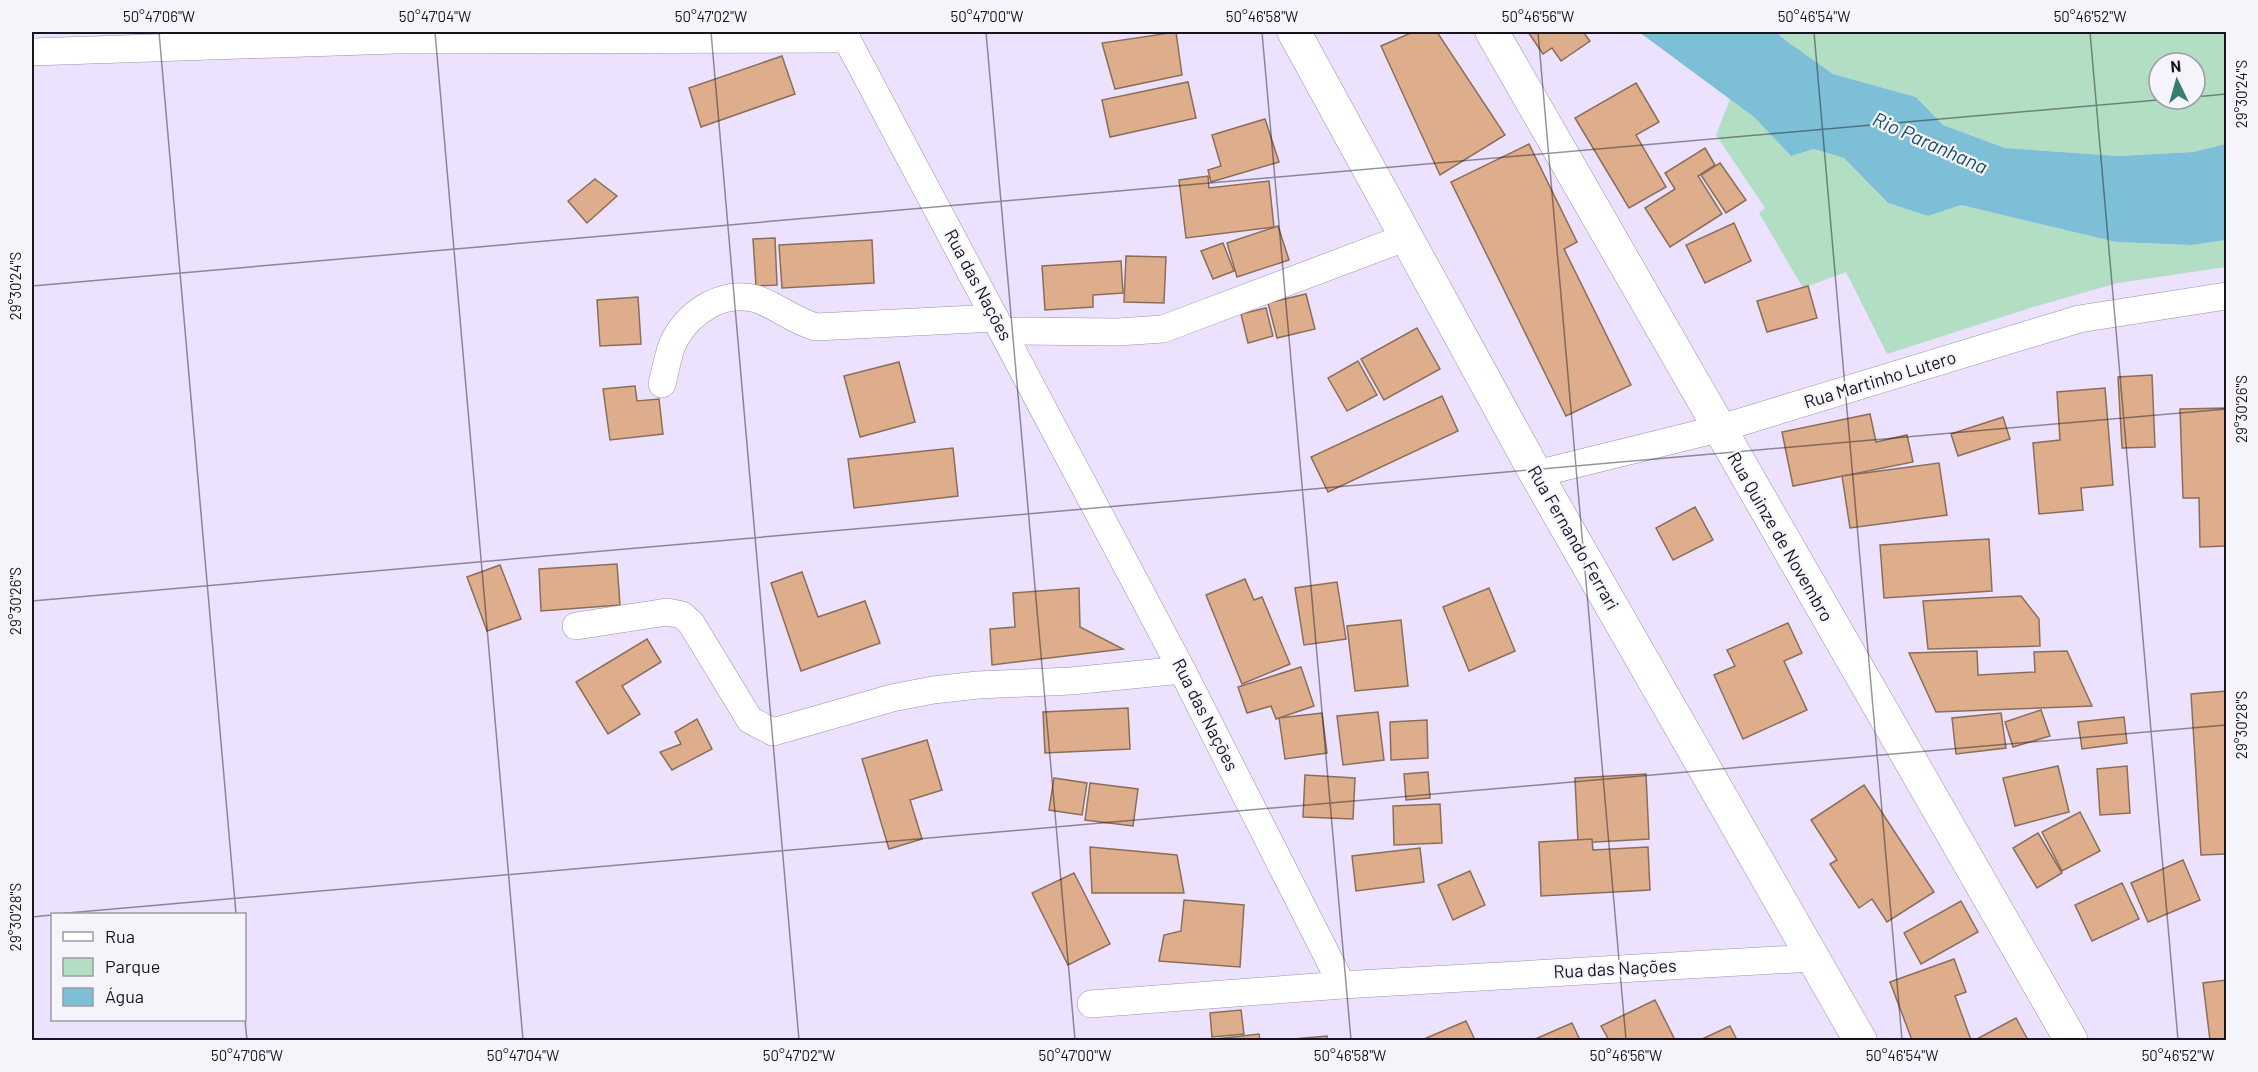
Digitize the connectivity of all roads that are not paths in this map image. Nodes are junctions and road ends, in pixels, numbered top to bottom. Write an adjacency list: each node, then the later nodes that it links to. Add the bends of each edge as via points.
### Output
1 (1294, 32): 6 (main road, Rua Fernando Ferrari)
2 (1492, 32): 10 (main road, Rua Quinze de Novembro)
3 (845, 35): 4 (street); 8 (street, Rua das Nações)
4 (394, 36): 5 (street)
5 (32, 52)
6 (1407, 237): 8 (street, via 1162,328 1118,332); 11 (main road, Rua Fernando Ferrari)
7 (2226, 296): 10 (street, Rua Martinho Lutero, via 2079,319)
8 (999, 324): 9 (street, via 816,327 758,300 738,295 721,298 702,309 675,339); 13 (street, Rua das Nações)
9 (662, 384)
10 (1718, 429): 11 (street, Rua Martinho Lutero); 18 (main road, Rua Quinze de Novembro)
11 (1536, 474): 14 (main road, Rua Fernando Ferrari)
12 (576, 626): 13 (street, via 668,612 682,615 691,623 750,720 773,732 933,690)
13 (1182, 670): 15 (street, Rua das Nações)
14 (1812, 958): 15 (street, Rua das Nações); 17 (main road, Rua Fernando Ferrari)
15 (1342, 985): 16 (street)
16 (1091, 1004)
17 (1860, 1041)
18 (2071, 1041)

